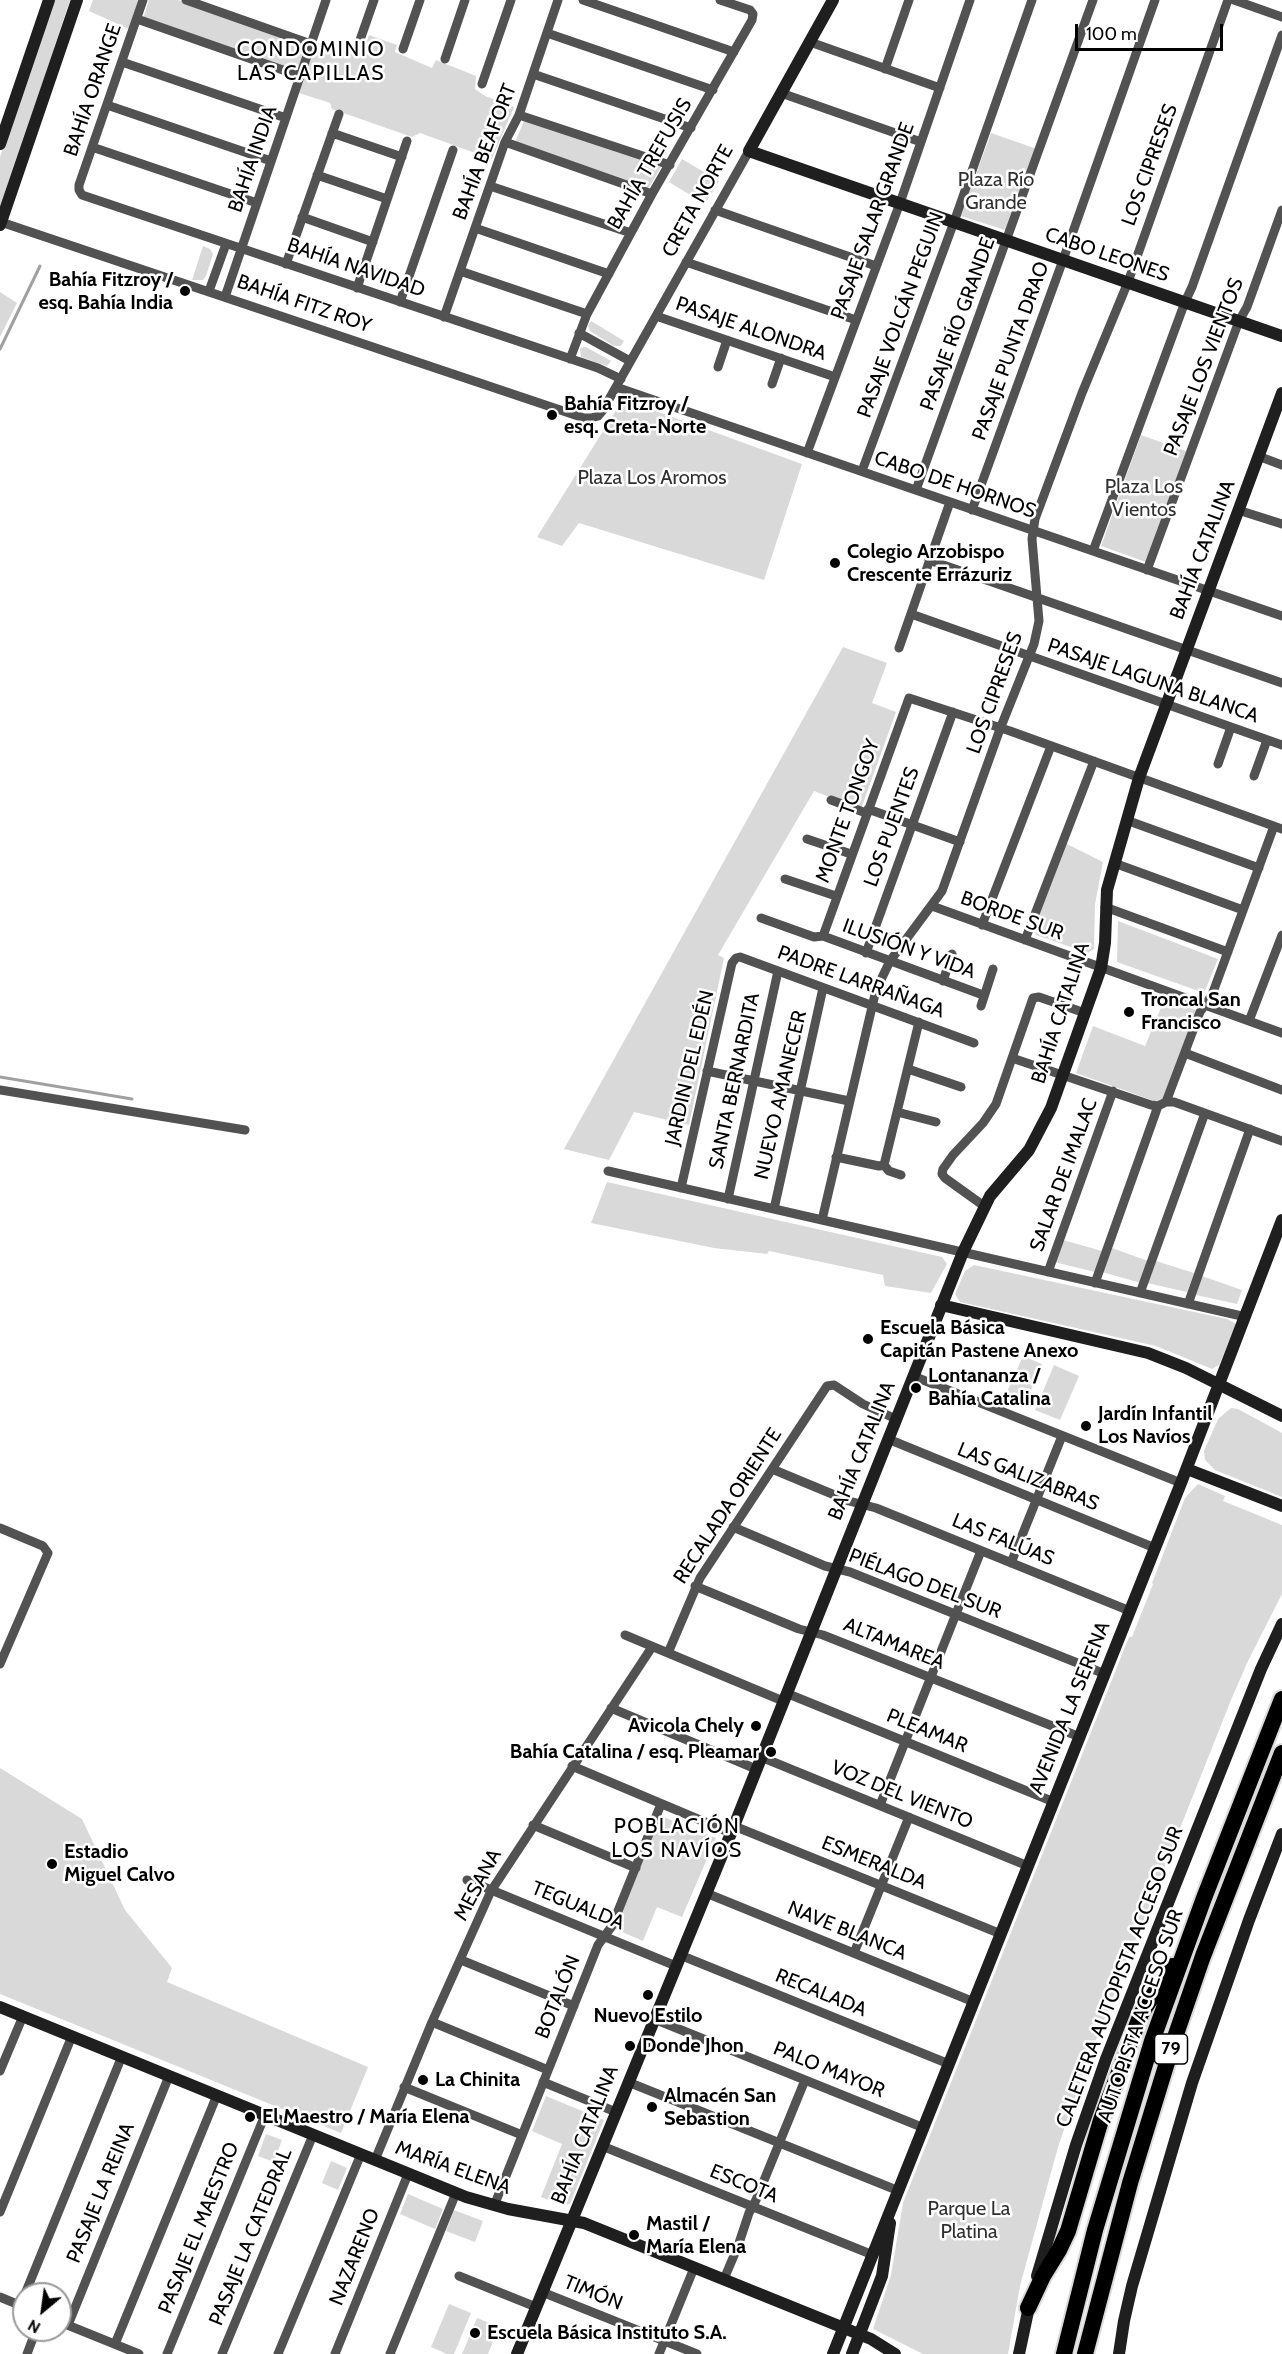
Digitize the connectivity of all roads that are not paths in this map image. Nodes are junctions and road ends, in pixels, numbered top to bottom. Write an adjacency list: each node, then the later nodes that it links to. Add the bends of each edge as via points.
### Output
1 (50, 0): 48 (street)
2 (77, 0): 66 (street)
3 (143, 0): 22 (street, BAHÍA ORANGE)
4 (186, 0): 27 (street)
5 (374, 0): 25 (street)
6 (420, 0): 28 (street)
7 (465, 0): 30 (street)
8 (511, 0): 35 (street)
9 (558, 0): 23 (street, BAHÍA BEAFORT)
10 (583, 0): 29 (street)
11 (720, 0): 29 (street, BAHÍA TREFUSIS, via 753,14)
12 (833, 0): 26 (street, CRETA NORTE)
13 (909, 0): 32 (street)
14 (970, 0): 36 (street, PASAJE SALAR GRANDE)
15 (1032, 0): 65 (street, PASAJE VOLCÁN PEGUIN)
16 (1093, 0): 69 (street, PASAJE RÍO GRANDE)
17 (1155, 0): 73 (street, PASAJE PUNTA DRAO)
18 (1228, 0): 79 (street, LOS CIPRESES)
19 (1234, 0): 21 (street)
20 (323, 1): 27 (street, BAHÍA INDIA)
21 (1282, 17)
22 (137, 19): 31 (street, BAHÍA ORANGE); 34 (street)
23 (547, 33): 33 (street, BAHÍA BEAFORT); 37 (street)
24 (1282, 35): 84 (street)
25 (360, 40)
26 (810, 42): 32 (street); 38 (street, CRETA NORTE)
27 (311, 44): 34 (street, BAHÍA INDIA)
28 (403, 49)
29 (734, 52): 37 (street, BAHÍA TREFUSIS)
30 (445, 59)
31 (122, 62): 39 (street, BAHÍA ORANGE); 42 (street)
32 (885, 69): 36 (street)
33 (533, 74): 41 (street, BAHÍA BEAFORT); 43 (street)
34 (300, 76): 42 (street, BAHÍA INDIA)
35 (482, 84)
36 (940, 88): 47 (street, PASAJE SALAR GRANDE)
37 (713, 90): 43 (street, BAHÍA TREFUSIS)
38 (781, 93): 47 (street); 51 (street, CRETA NORTE)
39 (107, 105): 49 (street, BAHÍA ORANGE); 53 (street)
40 (339, 114): 44 (street)
41 (519, 115): 46 (street, BAHÍA BEAFORT); 54 (street)
42 (286, 118): 53 (street, BAHÍA INDIA)
43 (691, 128): 54 (street, BAHÍA TREFUSIS)
44 (332, 133): 52 (street); 55 (street)
45 (407, 141): 52 (street)
46 (505, 142): 56 (street, BAHÍA BEAFORT); 58 (street)
47 (921, 142): 61 (street, PASAJE SALAR GRANDE)
48 (0, 144)
49 (92, 147): 57 (street, BAHÍA ORANGE); 60 (street)
50 (453, 150): 83 (street)
51 (748, 151): 61 (street, CABO LEONES); 62 (street, CRETA NORTE)
52 (402, 157): 59 (street)
53 (271, 160): 60 (street, BAHÍA INDIA)
54 (670, 165): 58 (street, BAHÍA TREFUSIS)
55 (317, 175): 59 (street); 64 (street)
56 (490, 186): 67 (street, BAHÍA BEAFORT); 68 (street)
57 (80, 192): 71 (street, BAHÍA NAVIDAD)
58 (652, 194): 68 (street, BAHÍA TREFUSIS)
59 (387, 199): 70 (street)
60 (257, 203): 72 (street, BAHÍA INDIA)
61 (900, 203): 65 (street, CABO LEONES); 76 (street, PASAJE SALAR GRANDE)
62 (716, 210): 74 (street, CRETA NORTE); 76 (street)
63 (1282, 210): 89 (street, PASAJE LOS VIENTOS, via 1248,308)
64 (302, 217): 70 (street); 75 (street)
65 (954, 222): 69 (street, CABO LEONES); 105 (street, PASAJE VOLCÁN PEGUIN)
66 (1, 224): 81 (street, BAHÍA FITZ ROY)
67 (475, 228): 77 (street, BAHÍA BEAFORT); 78 (street)
68 (631, 233): 78 (street, BAHÍA TREFUSIS)
69 (1008, 241): 73 (street, CABO LEONES); 106 (street, PASAJE RÍO GRANDE)
70 (373, 242): 80 (street)
71 (226, 243): 72 (street, BAHÍA NAVIDAD); 81 (street)
72 (241, 249): 75 (street, BAHÍA NAVIDAD); 82 (street, BAHÍA INDIA)
73 (1063, 260): 79 (street, CABO LEONES); 108 (street, PASAJE PUNTA DRAO)
74 (686, 262): 86 (street, CRETA NORTE); 88 (street)
75 (286, 264): 80 (street, BAHÍA NAVIDAD)
76 (876, 266): 88 (street, PASAJE SALAR GRANDE)
77 (460, 271): 85 (street); 87 (street, BAHÍA BEAFORT)
78 (609, 274): 85 (street, BAHÍA TREFUSIS)
79 (1128, 282): 84 (street, CABO LEONES); 111 (street, LOS CIPRESES)
80 (357, 288): 83 (street, BAHÍA NAVIDAD)
81 (209, 291): 82 (street, BAHÍA FITZ ROY)
82 (225, 297): 101 (street, BAHÍA FITZ ROY, via 584,418)
83 (400, 302): 87 (street, BAHÍA NAVIDAD)
84 (1185, 302): 89 (street, CABO LEONES); 112 (street)
85 (588, 314): 90 (street, BAHÍA TREFUSIS)
86 (656, 316): 92 (street, PASAJE ALONDRA); 95 (street, CRETA NORTE)
87 (444, 317): 94 (street, BAHÍA NAVIDAD)
88 (856, 320): 97 (street, PASAJE SALAR GRANDE)
89 (1239, 321): 91 (street, CABO LEONES); 114 (street, PASAJE LOS VIENTOS)
90 (579, 333): 94 (street, BAHÍA TREFUSIS); 95 (street)
91 (1282, 336)
92 (728, 340): 93 (street, PASAJE ALONDRA); 96 (street)
93 (781, 358): 97 (street, PASAJE ALONDRA); 99 (street)
94 (570, 359): 98 (street, BAHÍA NAVIDAD, via 604,370)
95 (630, 361): 98 (street, CRETA NORTE)
96 (718, 367)
97 (835, 377): 102 (street, PASAJE SALAR GRANDE)
98 (618, 383): 101 (street, CRETA NORTE); 102 (street, CABO DE HORNOS)
99 (772, 384)
100 (1281, 400): 103 (street, BAHÍA CATALINA)
101 (595, 418)
102 (807, 453): 105 (street, CABO DE HORNOS)
103 (1258, 456): 104 (street); 109 (street, BAHÍA CATALINA)
104 (1282, 465)
105 (862, 471): 106 (street, CABO DE HORNOS)
106 (916, 490): 107 (street, CABO DE HORNOS)
107 (950, 502): 108 (street, CABO DE HORNOS); 113 (street)
108 (972, 510): 111 (street, CABO DE HORNOS)
109 (1239, 510): 110 (street); 115 (street, BAHÍA CATALINA)
110 (1282, 524)
111 (1032, 530): 112 (street, CABO DE HORNOS); 116 (street, LOS CIPRESES)
112 (1093, 551): 114 (street, CABO DE HORNOS)
113 (930, 561): 116 (street); 117 (street)
114 (1147, 570): 115 (street, CABO DE HORNOS)
115 (1208, 591): 118 (street, CABO DE HORNOS); 120 (street, BAHÍA CATALINA)
116 (1037, 598): 120 (street); 121 (street, LOS CIPRESES, via 1038,629)
117 (911, 615): 119 (street); 121 (street, PASAJE LAGUNA BLANCA)
118 (1282, 616)
119 (899, 648)
120 (1186, 650): 122 (street); 123 (street, BAHÍA CATALINA)
121 (1029, 656): 123 (street, PASAJE LAGUNA BLANCA); 126 (street, LOS CIPRESES)
122 (1282, 683)
123 (1166, 704): 125 (street, PASAJE LAGUNA BLANCA); 133 (street, BAHÍA CATALINA)
124 (953, 712): 126 (street); 135 (street, MONTE TONGOY, via 909,698); 137 (street, LOS PUENTES)
125 (1231, 727): 127 (street, PASAJE LAGUNA BLANCA); 131 (street)
126 (1000, 729): 129 (street); 140 (street, LOS CIPRESES)
127 (1267, 740): 128 (street, PASAJE LAGUNA BLANCA); 132 (street)
128 (1282, 745)
129 (1051, 746): 130 (street); 150 (street)
130 (1094, 761): 133 (street); 153 (street)
131 (1218, 764)
132 (1254, 776)
133 (1139, 778): 136 (street, BAHÍA CATALINA); 138 (street)
134 (831, 800): 135 (street)
135 (867, 811): 137 (street); 141 (street, MONTE TONGOY)
136 (1126, 820): 142 (street, BAHÍA CATALINA); 143 (street)
137 (912, 825): 140 (street); 155 (street, LOS PUENTES)
138 (1278, 827): 143 (street)
139 (807, 839): 141 (street)
140 (960, 842): 146 (street, LOS CIPRESES, via 945,884)
141 (851, 854): 145 (street, MONTE TONGOY)
142 (1114, 863): 147 (street, BAHÍA CATALINA); 148 (street)
143 (1259, 868): 148 (street)
144 (786, 879): 145 (street)
145 (836, 896): 152 (street, MONTE TONGOY)
146 (932, 906): 150 (street, BORDE SUR); 158 (street, LOS CIPRESES)
147 (1105, 907): 154 (street); 159 (street, BAHÍA CATALINA, via 1106,943)
148 (1243, 910): 154 (street)
149 (761, 918): 152 (street, ILUSIÓN Y VIDA, via 814,937)
150 (982, 925): 153 (street, BORDE SUR)
151 (1282, 935): 169 (street)
152 (823, 936): 155 (street, ILUSIÓN Y VIDA)
153 (1025, 940): 159 (street, BORDE SUR)
154 (1228, 952): 166 (street)
155 (866, 953): 158 (street, ILUSIÓN Y VIDA)
156 (952, 954): 162 (street)
157 (736, 958): 161 (street, PADRE LARRAÑAGA); 176 (street, JARDIN DEL EDÉN)
158 (890, 962): 162 (street, ILUSIÓN Y VIDA); 165 (street, LOS CIPRESES)
159 (1101, 968): 166 (street, BORDE SUR); 168 (street, BAHÍA CATALINA)
160 (993, 969): 164 (street)
161 (778, 971): 163 (street, PADRE LARRAÑAGA); 178 (street, SANTA BERNARDITA)
162 (943, 981): 164 (street, ILUSIÓN Y VIDA)
163 (823, 988): 165 (street, PADRE LARRAÑAGA); 181 (street, NUEVO AMANECER)
164 (983, 995): 167 (street)
165 (871, 1005): 170 (street, PADRE LARRAÑAGA); 184 (street, LOS CIPRESES)
166 (1205, 1005): 169 (street, BORDE SUR); 173 (street)
167 (981, 1006)
168 (1085, 1013): 174 (street, via 1035,997); 177 (street, BAHÍA CATALINA)
169 (1250, 1021): 171 (street, BORDE SUR)
170 (918, 1022): 172 (street, PADRE LARRAÑAGA); 175 (street)
171 (1282, 1033)
172 (974, 1043)
173 (1185, 1053): 182 (street); 185 (street)
174 (1012, 1058): 177 (street); 198 (street, via 992,1110 953,1155 942,1174)
175 (908, 1069): 179 (street); 186 (street)
176 (707, 1071): 178 (street); 196 (street, JARDIN DEL EDÉN)
177 (1063, 1075): 183 (street); 198 (street, BAHÍA CATALINA, via 1037,1137)
178 (754, 1081): 181 (street); 197 (street, SANTA BERNARDITA)
179 (961, 1087)
180 (0, 1090): 189 (street)
181 (800, 1090): 184 (street); 199 (street, NUEVO AMANECER)
182 (1282, 1090)
183 (1113, 1091): 185 (street, via 1151,1105); 203 (street, SALAR DE IMALAC)
184 (849, 1101): 192 (street, LOS CIPRESES)
185 (1162, 1104): 187 (street, via 1174,1102); 204 (street)
186 (897, 1112): 188 (street); 193 (street)
187 (1205, 1113): 190 (street); 205 (street)
188 (936, 1122)
189 (245, 1130)
190 (1250, 1130): 191 (street); 206 (street)
191 (1282, 1141)
192 (836, 1157): 193 (street); 200 (street, LOS CIPRESES)
193 (884, 1165): 195 (street)
194 (608, 1172): 196 (street)
195 (901, 1175)
196 (681, 1188): 197 (street)
197 (728, 1199): 199 (street)
198 (984, 1206): 202 (street, BAHÍA CATALINA)
199 (774, 1209): 200 (street)
200 (822, 1220): 202 (street)
201 (1282, 1220): 208 (street, AVENIDA LA SERENA)
202 (963, 1252): 203 (street); 207 (street, BAHÍA CATALINA)
203 (1048, 1272): 204 (street)
204 (1095, 1282): 205 (street)
205 (1140, 1293): 206 (street)
206 (1188, 1304): 208 (street)
207 (941, 1305): 209 (street, BAHÍA CATALINA); 210 (street, via 1135,1349 1173,1362)
208 (1246, 1317): 210 (street, AVENIDA LA SERENA)
209 (913, 1376): 212 (street, BAHÍA CATALINA); 213 (street)
210 (1219, 1385): 211 (street); 216 (street, AVENIDA LA SERENA)
211 (1282, 1416)
212 (896, 1419): 214 (street, BAHÍA CATALINA); 215 (street, RECALADA ORIENTE, via 831,1384)
213 (1062, 1436): 217 (street); 218 (street)
214 (888, 1439): 218 (street, LAS GALIZABRAS); 219 (street, BAHÍA CATALINA)
215 (772, 1469): 219 (street, LAS FALÚAS); 221 (street, RECALADA ORIENTE)
216 (1187, 1469): 217 (street, AVENIDA LA SERENA); 220 (street)
217 (1181, 1484): 223 (street, AVENIDA LA SERENA)
218 (1037, 1500): 223 (street, LAS GALIZABRAS); 225 (street)
219 (862, 1504): 224 (street, LAS FALÚAS); 226 (street, BAHÍA CATALINA)
220 (1282, 1506)
221 (733, 1527): 226 (street, PIÉLAGO DEL SUR); 227 (street, RECALADA ORIENTE)
222 (0, 1528): 235 (street, via 47,1551)
223 (1155, 1548): 228 (street, AVENIDA LA SERENA)
224 (981, 1551): 225 (street, LAS FALÚAS); 229 (street)
225 (1011, 1563): 228 (street, LAS FALÚAS)
226 (836, 1569): 229 (street, PIÉLAGO DEL SUR); 231 (street, BAHÍA CATALINA)
227 (695, 1586): 231 (street, ALTAMAREA); 234 (street, RECALADA ORIENTE)
228 (1130, 1611): 236 (street, AVENIDA LA SERENA)
229 (956, 1614): 236 (street, PIÉLAGO DEL SUR); 237 (street)
230 (1282, 1624): 308 (street, CALETERA AUTOPISTA ACCESO SUR, via 1096,2085)
231 (811, 1632): 237 (street, ALTAMAREA); 238 (street, BAHÍA CATALINA)
232 (625, 1635): 233 (street, PLEAMAR)
233 (652, 1647): 234 (street, PLEAMAR); 240 (street, MESANA)
234 (668, 1653): 238 (street, PLEAMAR)
235 (0, 1664)
236 (1105, 1674): 241 (street, AVENIDA LA SERENA)
237 (931, 1678): 241 (street, ALTAMAREA); 242 (street)
238 (785, 1697): 242 (street, PLEAMAR); 244 (street, BAHÍA CATALINA)
239 (1282, 1699): 262 (highway, AUTOPISTA ACCESO SUR / 79)
240 (611, 1708): 245 (street, MESANA); 246 (street)
241 (1080, 1737): 247 (street, AVENIDA LA SERENA)
242 (905, 1742): 247 (street, PLEAMAR); 249 (street)
243 (1282, 1753): 328 (highway, AUTOPISTA ACCESO SUR / 79, via 1173,2043 1130,2183)
244 (761, 1757): 246 (street, BAHÍA CATALINA); 249 (street, VOZ DEL VIENTO)
245 (572, 1766): 248 (street, ESMERALDA); 251 (street, MESANA)
246 (756, 1769): 252 (street, BAHÍA CATALINA)
247 (1054, 1802): 254 (street, AVENIDA LA SERENA)
248 (661, 1804): 252 (street, ESMERALDA); 255 (street, BOTALÓN)
249 (880, 1805): 250 (street, VOZ DEL VIENTO)
250 (909, 1817): 254 (street, VOZ DEL VIENTO); 257 (street)
251 (533, 1825): 255 (street); 258 (street, MESANA)
252 (732, 1829): 257 (street, ESMERALDA); 259 (street, BAHÍA CATALINA)
253 (1282, 1834): 329 (street, via 1188,2094 1132,2286)
254 (1028, 1866): 260 (street, AVENIDA LA SERENA)
255 (636, 1868): 261 (street, BOTALÓN)
256 (467, 1880): 258 (street, TEGUALDA)
257 (882, 1886): 260 (street, ESMERALDA); 263 (street)
258 (491, 1891): 261 (street, TEGUALDA); 264 (street, MESANA)
259 (706, 1893): 263 (street, NAVE BLANCA); 265 (street, BAHÍA CATALINA)
260 (1001, 1934): 266 (street, AVENIDA LA SERENA)
261 (604, 1936): 265 (street, TEGUALDA); 267 (street, BOTALÓN)
262 (1188, 1940): 308 (highway, via 1142,2014 1101,2120 1068,2231); 327 (highway, AUTOPISTA ACCESO SUR / 79, via 1132,2104)
263 (854, 1953): 266 (street, NAVE BLANCA)
264 (461, 1960): 267 (street); 271 (street, MESANA)
265 (678, 1961): 270 (street, BAHÍA CATALINA); 274 (street, RECALADA)
266 (974, 2002): 274 (street, AVENIDA LA SERENA)
267 (574, 2006): 275 (street, BOTALÓN)
268 (0, 2007): 269 (street, MARÍA ELENA)
269 (23, 2016): 272 (street, MARÍA ELENA); 276 (street)
270 (654, 2019): 278 (street, PALO MAYOR); 280 (street, BAHÍA CATALINA)
271 (432, 2022): 275 (street); 281 (street, MESANA)
272 (72, 2036): 273 (street, MARÍA ELENA); 298 (street)
273 (122, 2056): 277 (street, MARÍA ELENA); 304 (street)
274 (949, 2064): 285 (street, AVENIDA LA SERENA)
275 (548, 2070): 279 (street, BOTALÓN)
276 (0, 2071)
277 (168, 2076): 282 (street, MARÍA ELENA); 306 (street, PASAJE LA REINA)
278 (806, 2080): 285 (street, PALO MAYOR); 288 (street)
279 (543, 2082): 283 (street); 287 (street, BOTALÓN)
280 (628, 2082): 283 (street, BAHÍA CATALINA); 288 (street)
281 (404, 2086): 287 (street); 291 (street, MESANA)
282 (217, 2095): 284 (street, MARÍA ELENA); 313 (street)
283 (616, 2112): 289 (street, BAHÍA CATALINA)
284 (265, 2115): 286 (street, MARÍA ELENA); 315 (street, PASAJE EL MAESTRO)
285 (924, 2128): 293 (street, AVENIDA LA SERENA)
286 (313, 2135): 290 (street, MARÍA ELENA); 316 (street, PASAJE LA CATEDRAL)
287 (522, 2135): 295 (street, BOTALÓN)
288 (780, 2143): 293 (street); 296 (street)
289 (602, 2146): 296 (street, ESCOTA); 299 (street, BAHÍA CATALINA)
290 (361, 2154): 291 (street, MARÍA ELENA); 317 (street)
291 (375, 2160): 292 (street, MARÍA ELENA)
292 (408, 2174): 294 (street, MARÍA ELENA); 318 (street, NAZARENO)
293 (899, 2191): 297 (street, AVENIDA LA SERENA)
294 (456, 2193): 295 (street, MARÍA ELENA); 319 (street)
295 (494, 2206): 299 (street, MARÍA ELENA)
296 (753, 2206): 300 (street, ESCOTA); 303 (street)
297 (891, 2210): 300 (street, AVENIDA LA SERENA); 311 (street, AVENIDA LA SERENA, via 885,2264)
298 (0, 2212)
299 (572, 2220): 301 (street, MARÍA ELENA); 305 (street, BAHÍA CATALINA)
300 (873, 2255): 310 (street, AVENIDA LA SERENA)
301 (694, 2268): 303 (street, MARÍA ELENA); 312 (street)
302 (459, 2276): 307 (street, TIMÓN)
303 (724, 2279): 310 (street, MARÍA ELENA)
304 (29, 2282)
305 (543, 2292): 307 (street, BAHÍA CATALINA); 312 (street, TIMÓN)
306 (72, 2304)
307 (536, 2307): 320 (street, BAHÍA CATALINA)
308 (1028, 2308): 326 (street, CALETERA AUTOPISTA ACCESO SUR)
309 (72, 2326): 313 (street)
310 (844, 2328): 311 (street, MARÍA ELENA); 323 (street, AVENIDA LA SERENA)
311 (860, 2334): 324 (street, AVENIDA LA SERENA); 325 (street, MARÍA ELENA)
312 (665, 2341): 321 (street); 322 (street, TIMÓN)
313 (115, 2344): 314 (street)
314 (139, 2354)
315 (167, 2354)
316 (222, 2354)
317 (278, 2354)
318 (334, 2354)
319 (390, 2354)
320 (517, 2354)
321 (659, 2354)
322 (697, 2354)
323 (833, 2354)
324 (852, 2354)
325 (895, 2354)
326 (1019, 2354)
327 (1064, 2354)
328 (1085, 2354)
329 (1119, 2354)

